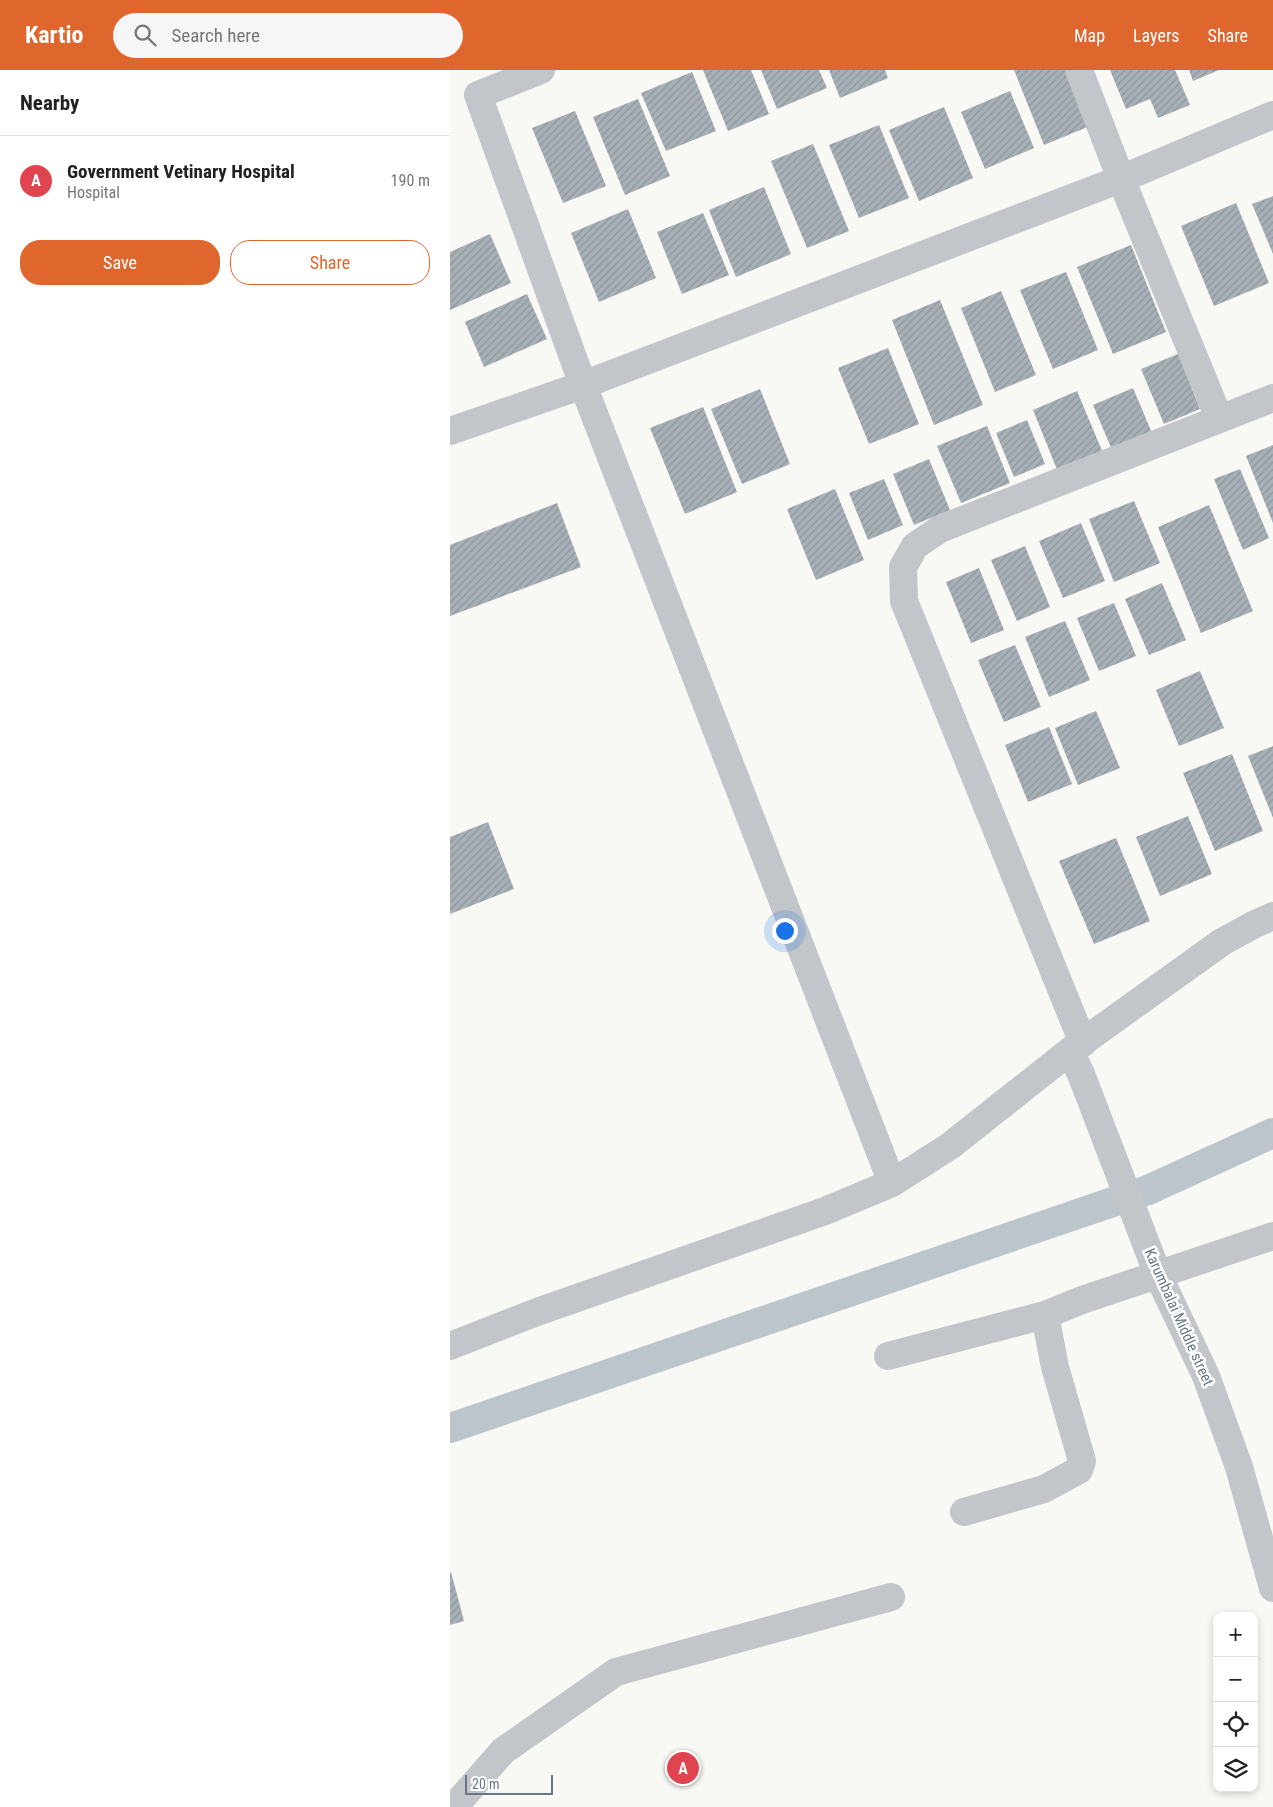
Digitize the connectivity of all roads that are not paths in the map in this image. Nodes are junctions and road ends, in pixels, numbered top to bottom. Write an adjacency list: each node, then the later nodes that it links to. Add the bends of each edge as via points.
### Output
1 (541, 70): 5 (street, via 478,95)
2 (1079, 70): 4 (street)
3 (1273, 115): 4 (street)
4 (1120, 179): 5 (street); 7 (street)
5 (583, 385): 8 (street); 11 (street)
6 (1273, 398): 7 (street, Karumbalai Middle street)
7 (1219, 418): 10 (street, Karumbalai Middle street, via 940,529 915,546 903,567 904,601)
8 (450, 430)
9 (1273, 916): 10 (street, via 1222,942)
10 (1076, 1047): 11 (street, via 950,1146); 13 (street, Karumbalai Middle street, via 1081,1074)
11 (892, 1183): 15 (street, via 825,1211 537,1312)
12 (1273, 1236): 13 (street)
13 (1158, 1275): 14 (street); 18 (street, Karumbalai Middle street, via 1206,1376 1239,1467)
14 (1045, 1315): 16 (street); 17 (street, via 1055,1367 1082,1461 1079,1470 1044,1489)
15 (450, 1346)
16 (888, 1356)
17 (964, 1512)
18 (1273, 1588)
19 (891, 1598): 20 (street, via 616,1672 502,1751)
20 (454, 1807)

